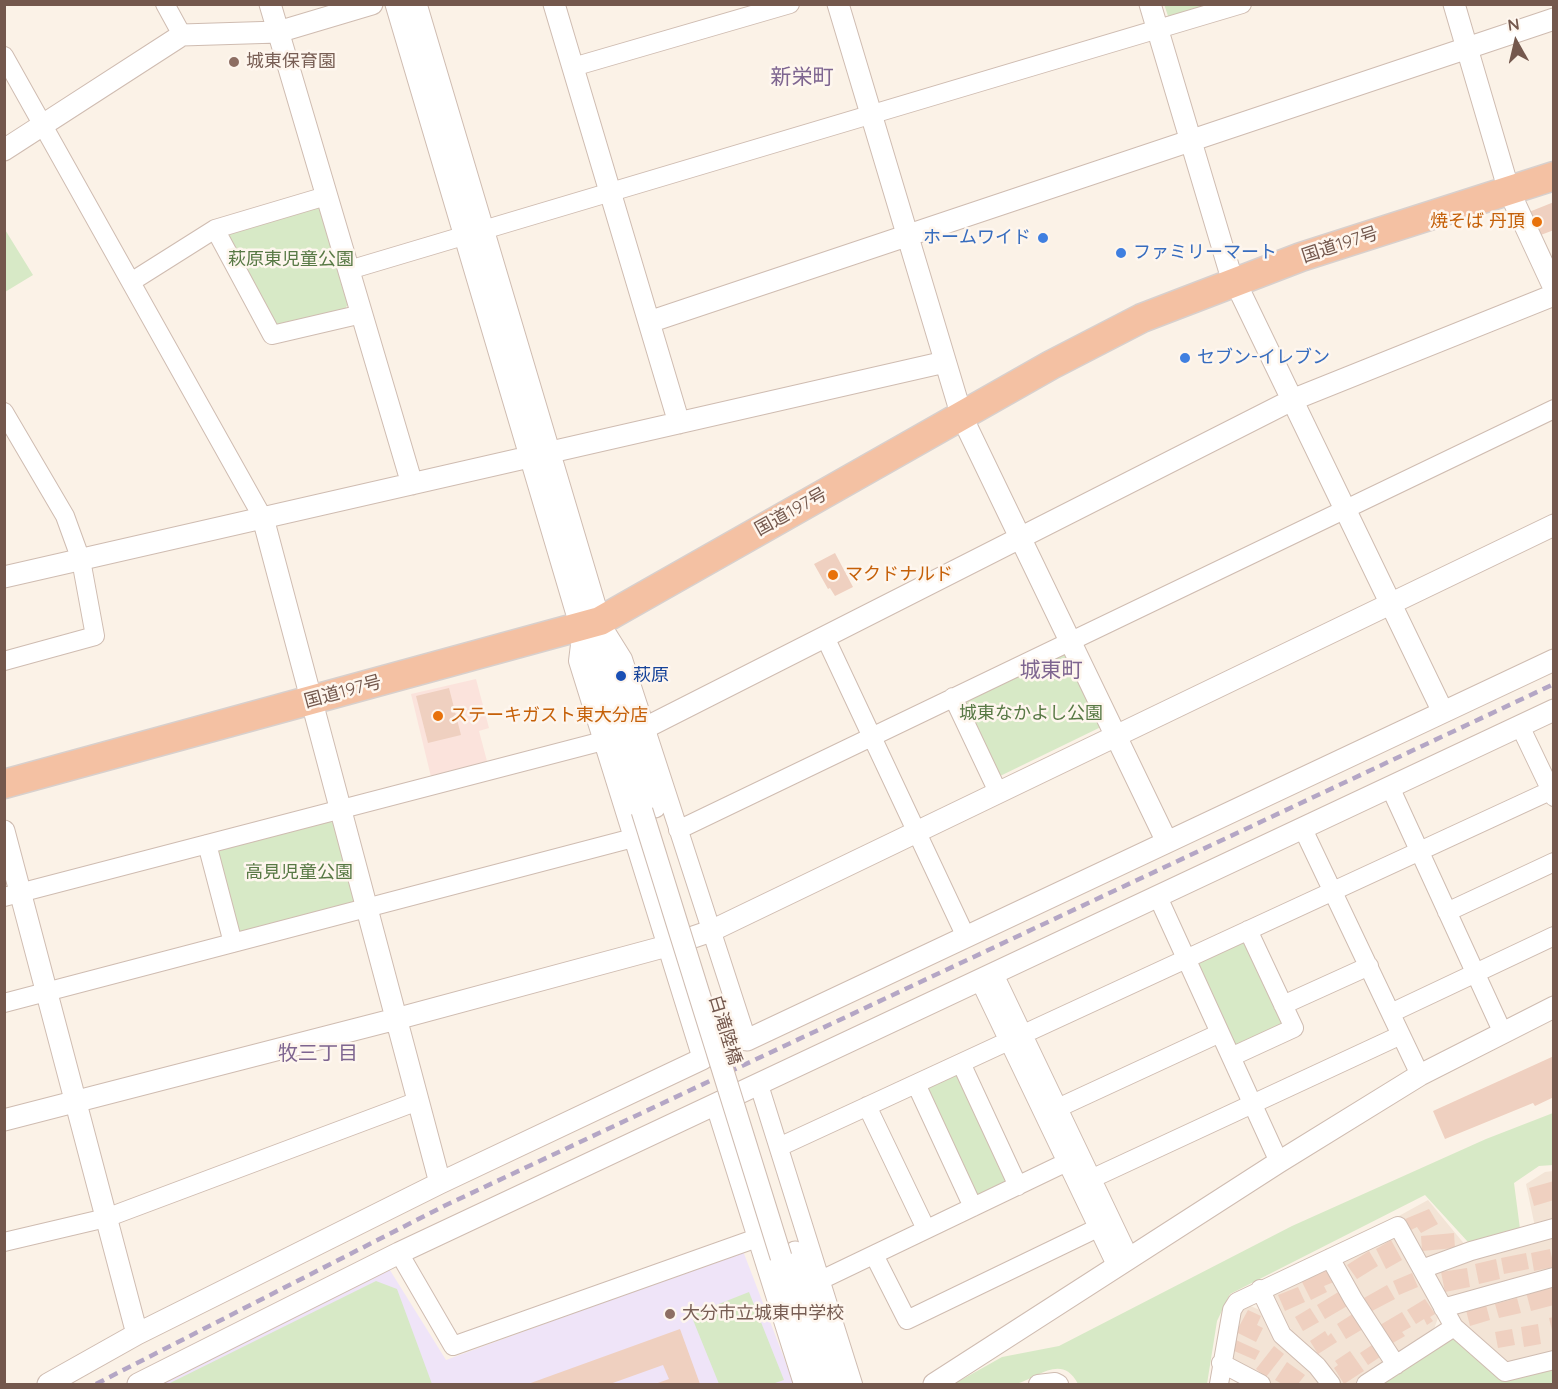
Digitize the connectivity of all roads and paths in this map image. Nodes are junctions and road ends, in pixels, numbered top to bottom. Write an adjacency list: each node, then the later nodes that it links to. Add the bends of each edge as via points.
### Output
1 (165, 4): 15 (street)
2 (270, 4): 14 (street)
3 (372, 4): 14 (street)
4 (396, 4): 29 (street)
5 (416, 4): 29 (street)
6 (554, 4): 18 (street)
7 (790, 4): 18 (street)
8 (838, 4): 19 (street)
9 (1150, 4): 13 (street)
10 (1242, 4): 13 (street)
11 (1454, 4): 16 (street)
12 (1554, 19): 16 (street)
13 (1158, 29): 19 (street); 21 (street)
14 (278, 32): 15 (street); 27 (street)
15 (182, 35): 20 (street)
16 (1467, 48): 21 (street); 25 (street)
17 (4, 56): 20 (street)
18 (573, 67): 26 (street)
19 (871, 115): 26 (street); 30 (street)
20 (42, 124): 22 (street); 33 (street)
21 (1191, 141): 30 (street); 32 (street)
22 (4, 150)
23 (1554, 162): 25 (highway, 国道197号)
24 (1554, 176): 25 (highway, 国道197号)
25 (1507, 184): 32 (highway, 国道197号); 34 (street)
26 (610, 192): 29 (street); 37 (street)
27 (327, 196): 28 (street); 31 (street)
28 (215, 229): 33 (street); 36 (street, via 272,335)
29 (474, 233): 31 (street); 44 (street, 白滝陸橋)
30 (906, 236): 37 (street); 38 (street)
31 (349, 270): 36 (street)
32 (1232, 275): 39 (street); 40 (highway, 国道197号, via 1132,309)
33 (131, 282): 47 (street)
34 (1554, 288)
35 (1554, 295): 39 (street)
36 (362, 314): 45 (street)
37 (649, 322): 43 (street)
38 (945, 362): 40 (street); 43 (street)
39 (1292, 400): 46 (street); 49 (street)
40 (960, 409): 49 (street); 53 (highway, 国道197号, via 731,532)
41 (1554, 409): 46 (street)
42 (4, 412): 50 (street, via 65,516)
43 (679, 423): 44 (street)
44 (540, 455): 45 (street); 53 (street, 白滝陸橋)
45 (412, 484): 47 (street)
46 (1344, 509): 52 (street); 55 (street)
47 (263, 518): 50 (street); 58 (street)
48 (1554, 525): 52 (street)
49 (1021, 538): 54 (street); 55 (street)
50 (81, 560): 51 (street); 57 (street, via 95,636)
51 (4, 577)
52 (1390, 604): 61 (street); 64 (street)
53 (588, 616): 58 (highway, 国道197号); 63 (street, via 623,658); 66 (street, via 578,661); 135 (street, 白滝陸橋)
54 (825, 637): 63 (street); 65 (street)
55 (1070, 641): 59 (street); 64 (street)
56 (1554, 660): 61 (street)
57 (4, 661)
58 (310, 694): 67 (highway, 国道197号); 68 (highway, 国道197号); 72 (street)
59 (953, 698): 65 (street); 70 (street)
60 (1554, 710): 62 (street)
61 (1443, 712): 78 (street)
62 (1520, 726): 69 (street); 71 (street)
63 (645, 728): 74 (street)
64 (1116, 736): 70 (street); 78 (street)
65 (872, 737): 74 (street); 76 (street)
66 (603, 741): 72 (street); 77 (street)
67 (4, 768)
68 (4, 784)
69 (1390, 787): 73 (street); 80 (street)
70 (998, 792): 76 (street)
71 (1552, 792): 80 (street)
72 (340, 810): 79 (street); 85 (street)
73 (1303, 828): 82 (street); 84 (street)
74 (678, 830): 88 (street)
75 (4, 831): 83 (street)
76 (916, 832): 88 (street); 90 (street)
77 (633, 838): 85 (street); 92 (street)
78 (1167, 842): 90 (street)
79 (207, 844): 83 (street); 91 (street)
80 (1419, 851): 82 (street); 86 (street)
81 (1554, 862): 86 (street)
82 (1333, 891): 87 (street); 94 (street)
83 (13, 895): 97 (street)
84 (1158, 897): 93 (street); 96 (street)
85 (366, 908): 91 (street); 102 (street)
86 (1447, 912): 95 (street)
87 (1248, 930): 93 (street); 99 (street)
88 (711, 931): 92 (street); 107 (street)
89 (1554, 936): 95 (street)
90 (966, 937): 107 (street)
91 (232, 943): 97 (street)
92 (667, 946): 102 (street); 109 (street)
93 (1186, 959): 104 (street); 106 (street)
94 (1369, 966): 99 (street); 101 (street)
95 (1475, 972): 101 (street); 103 (street)
96 (987, 978): 106 (street); 113 (street)
97 (47, 992): 98 (street); 114 (street)
98 (4, 1003)
99 (1283, 1005): 108 (street, via 1294,1028)
100 (1554, 1007): 103 (street)
101 (1391, 1013): 105 (street)
102 (396, 1019): 114 (street); 115 (street)
103 (1502, 1031): 111 (street)
104 (1220, 1033): 108 (street); 119 (street)
105 (1401, 1035): 111 (street); 116 (street)
106 (1016, 1037): 110 (street); 119 (street)
107 (747, 1040): 109 (street, via 734,1038 708,1048)
108 (1231, 1057): 116 (street)
109 (702, 1059): 125 (street)
110 (961, 1063): 112 (street); 126 (street)
111 (1420, 1075): 123 (street)
112 (916, 1084): 118 (street); 127 (street)
113 (759, 1085): 117 (street); 121 (street)
114 (76, 1101): 120 (street); 128 (street)
115 (418, 1101): 125 (street); 128 (street)
116 (1252, 1104): 123 (street); 124 (street)
117 (715, 1105): 132 (street); 134 (street)
118 (867, 1106): 121 (street); 131 (street)
119 (1051, 1111): 122 (street); 124 (street)
120 (4, 1120)
121 (779, 1147): 141 (street)
122 (1067, 1162): 124 (street); 126 (street)
123 (1279, 1162): 138 (street)
124 (1085, 1182): 129 (street)
125 (440, 1183): 145 (street)
126 (1018, 1186): 127 (street)
127 (973, 1207): 131 (street)
128 (106, 1218): 133 (street); 145 (street)
129 (1105, 1224): 136 (street, via 906,1320); 138 (street)
130 (1554, 1228): 139 (street)
131 (926, 1229): 136 (street)
132 (757, 1238): 134 (street, via 453,1346); 151 (street)
133 (4, 1242)
134 (399, 1253): 150 (street)
135 (788, 1254): 152 (street); 153 (street)
136 (874, 1255): 141 (street)
137 (1330, 1258): 139 (street, via 1398,1226); 142 (street); 148 (street)
138 (1124, 1263): 155 (street)
139 (1422, 1269): 143 (street)
140 (1554, 1277): 143 (street)
141 (821, 1280): 154 (street)
142 (1260, 1289): 147 (street, via 1237,1302 1232,1310); 160 (street, via 1282,1335)
143 (1443, 1308): 144 (street)
144 (1454, 1328): 146 (street, via 1505,1372); 148 (street)
145 (137, 1334): 149 (street)
146 (1554, 1360)
147 (1221, 1363): 158 (street); 159 (street)
148 (1396, 1365): 161 (street)
149 (48, 1384)
150 (138, 1384)
151 (803, 1384)
152 (820, 1384)
153 (836, 1384)
154 (853, 1384)
155 (934, 1384)
156 (1038, 1384): 157 (street)
157 (1059, 1384)
158 (1219, 1384)
159 (1261, 1384)
160 (1331, 1384)
161 (1366, 1384)

